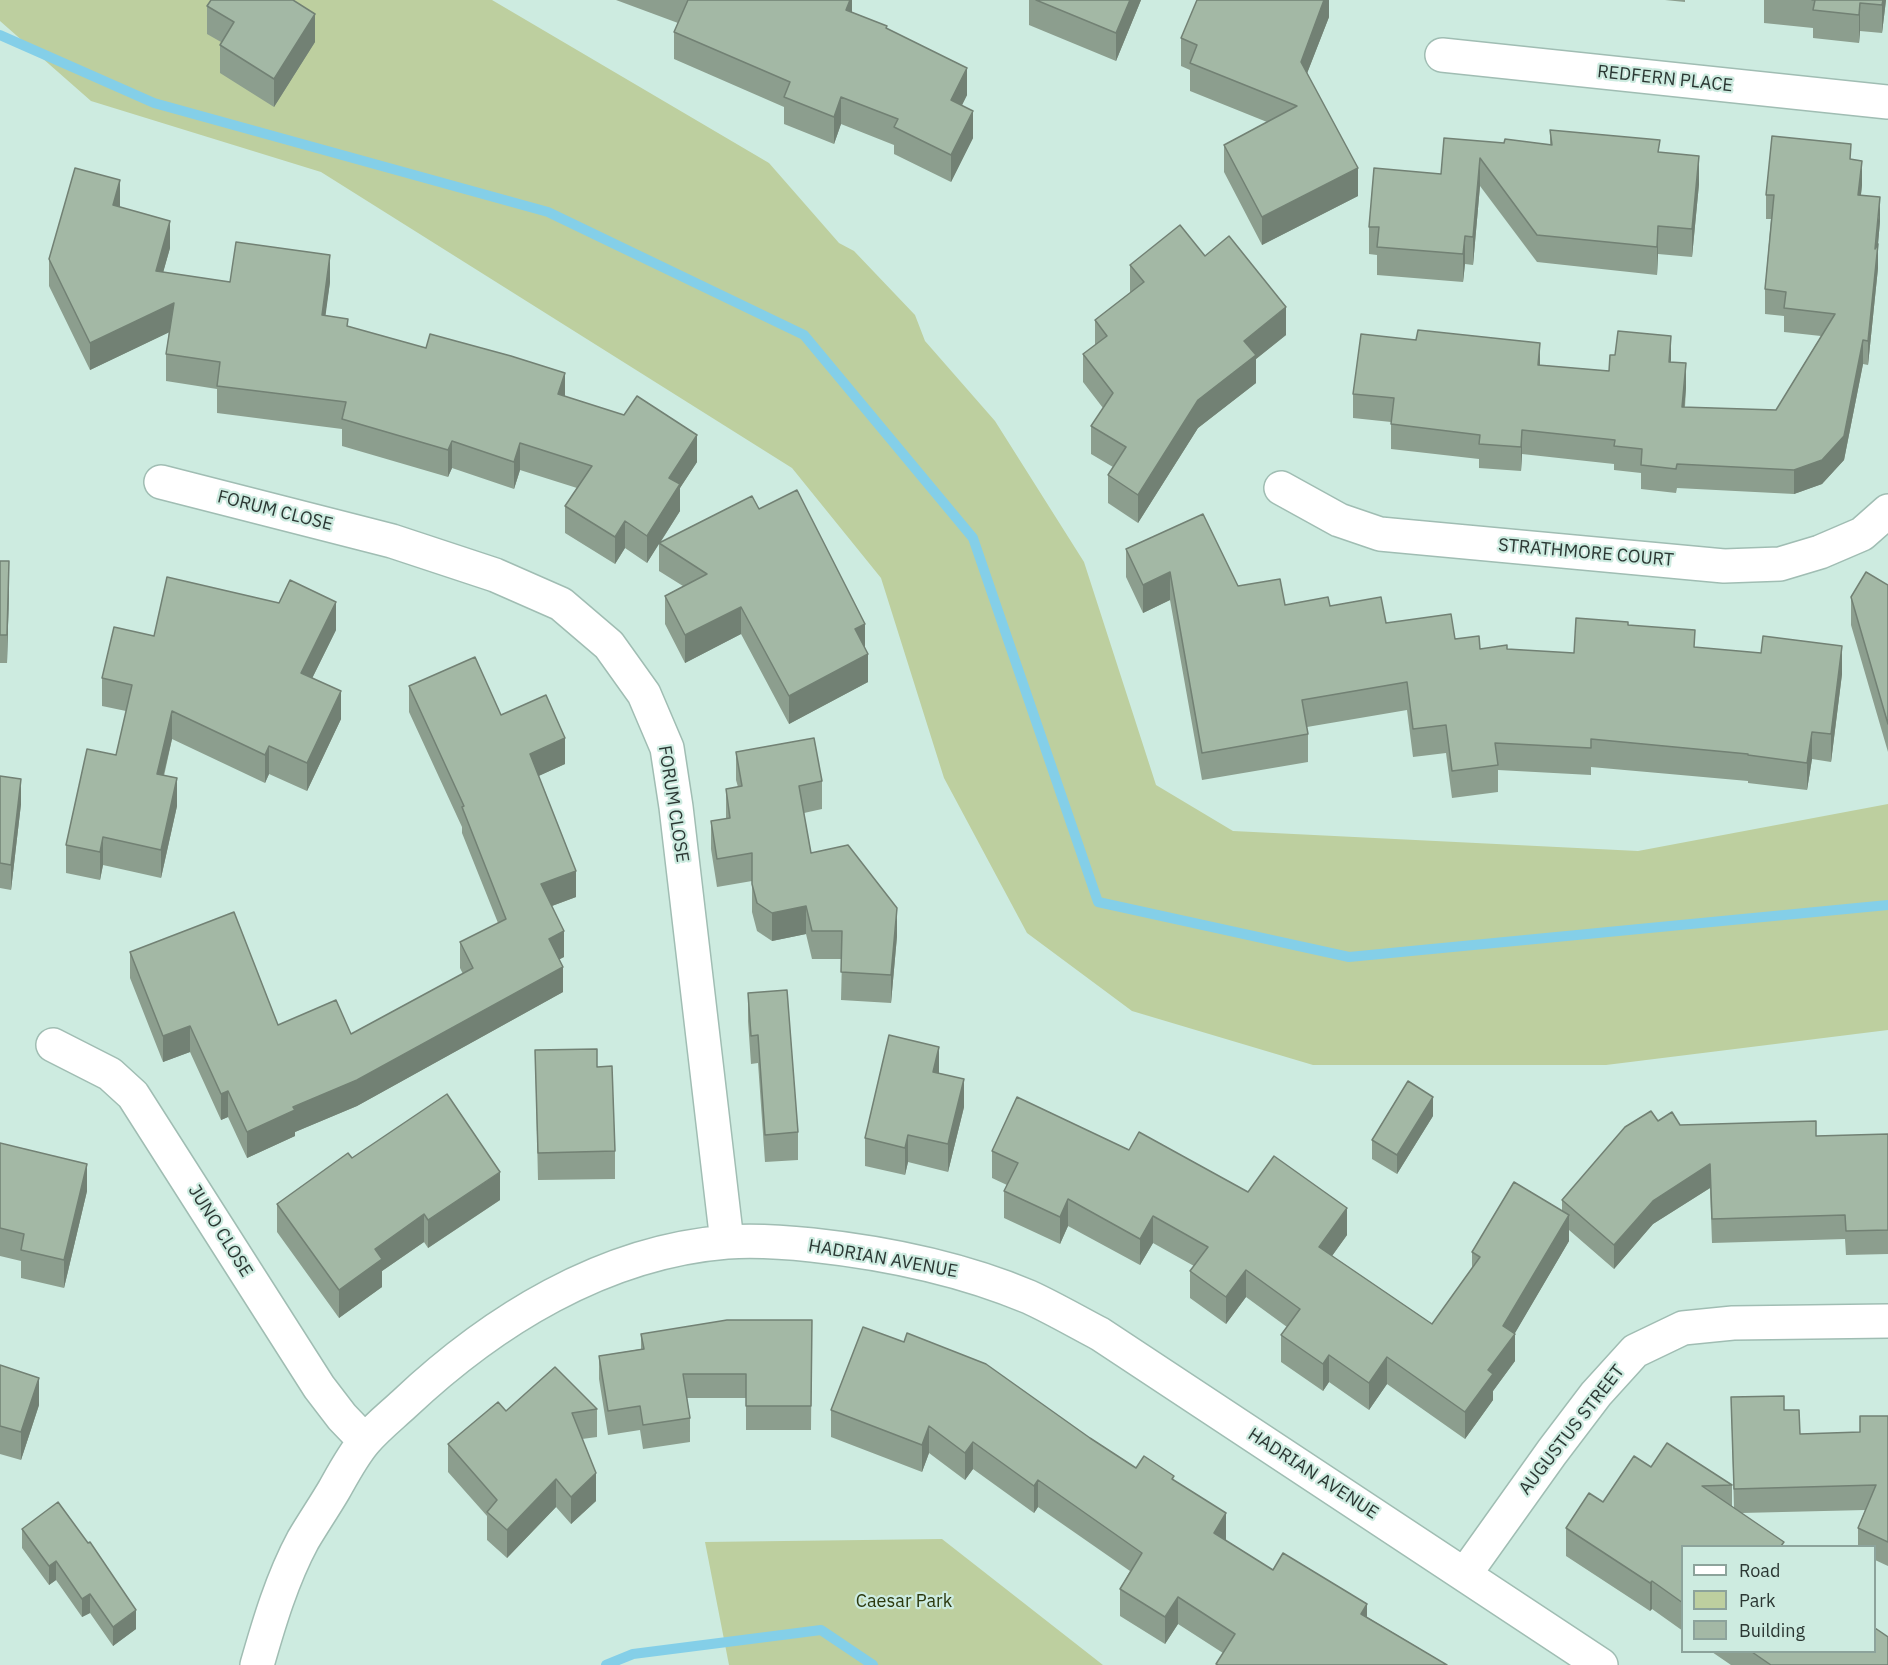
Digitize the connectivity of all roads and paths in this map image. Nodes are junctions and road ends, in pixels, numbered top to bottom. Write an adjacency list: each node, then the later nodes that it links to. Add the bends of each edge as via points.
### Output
1 (1443, 55): 2 (street, REDFERN PLACE)
2 (1888, 102)
3 (161, 482): 7 (street, FORUM CLOSE, via 392,541 495,575 561,604 609,645 644,694 667,748)
4 (1281, 488): 5 (street, STRATHMORE COURT, via 1339,520 1380,534 1724,566 1780,564 1820,552 1862,534)
5 (1888, 511)
6 (53, 1045): 9 (street, JUNO CLOSE, via 110,1074 133,1095 319,1387)
7 (727, 1242): 9 (street, HADRIAN AVENUE, via 616,1267 517,1314 465,1351); 10 (street, HADRIAN AVENUE, via 782,1242 908,1259 966,1274 1030,1298 1100,1334)
8 (1888, 1321): 10 (street, AUGUSTUS STREET, via 1733,1323 1683,1328 1635,1350 1596,1394)
9 (365, 1441): 11 (street, HADRIAN AVENUE, via 302,1542 271,1614)
10 (1465, 1574): 12 (street, HADRIAN AVENUE)
11 (257, 1665)
12 (1601, 1665)

